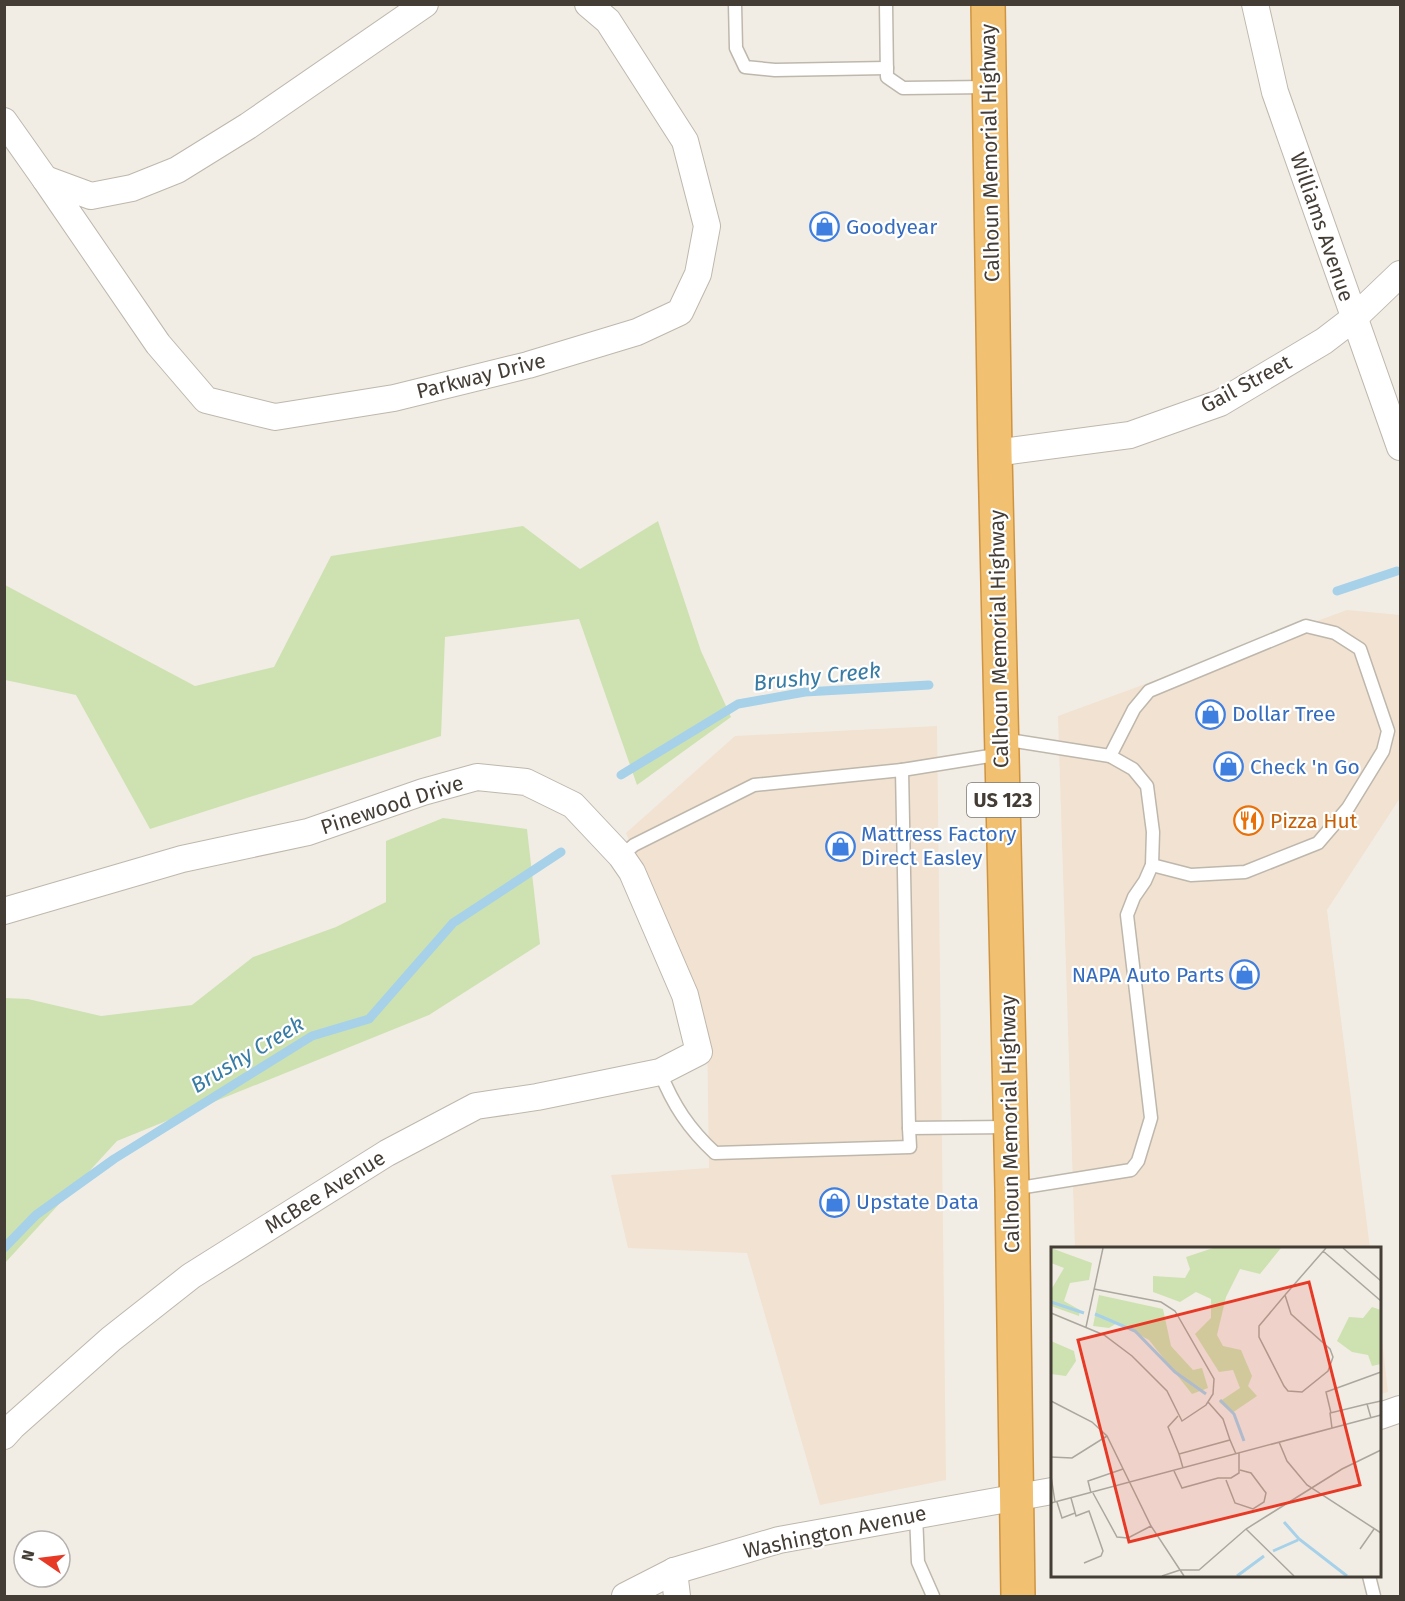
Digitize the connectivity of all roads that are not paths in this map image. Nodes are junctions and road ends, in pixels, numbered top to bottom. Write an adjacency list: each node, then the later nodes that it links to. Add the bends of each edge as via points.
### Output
1 (425, 4): 10 (street, via 177,170 132,188 91,195)
2 (588, 4): 10 (street, Parkway Drive, via 608,21 685,141 707,226 698,274 680,312 637,332 528,365 405,395 308,412 275,417 206,400 158,344)
3 (735, 4): 7 (lane, via 736,48 745,67)
4 (886, 4): 7 (lane)
5 (988, 4): 8 (highway, Calhoun Memorial Highway / US 123)
6 (1255, 4): 12 (street, Williams Avenue, via 1275,92)
7 (887, 68): 8 (lane, via 887,77 903,88)
8 (989, 87): 14 (highway, Calhoun Memorial Highway / US 123)
9 (4, 122): 10 (street, Parkway Drive)
10 (45, 179)
11 (1401, 274): 12 (street, Gail Street)
12 (1354, 318): 13 (street, Williams Avenue); 14 (street, Gail Street, via 1324,341 1220,403 1130,435)
13 (1401, 447)
14 (995, 453): 15 (highway, Calhoun Memorial Highway / US 123)
15 (1002, 746): 16 (lane); 17 (lane); 23 (highway, Calhoun Memorial Highway / US 123)
16 (1110, 756): 19 (lane, via 1133,769 1147,786 1153,831); 19 (lane, via 1134,709 1149,691 1306,626 1335,633 1360,649 1388,731 1383,751 1354,798 1318,843 1245,872 1191,875)
17 (902, 770): 18 (lane, via 754,784 634,845); 24 (lane)
18 (621, 856): 20 (street, Pinewood Drive, via 573,805 525,782 477,777 308,832 182,859); 21 (street, Pinewood Drive, via 632,872 685,995)
19 (1152, 865): 25 (lane, via 1127,915 1151,1118 1138,1161 1131,1170)
20 (4, 911)
21 (699, 1052): 22 (street, McBee Avenue)
22 (660, 1072): 24 (lane, via 694,1133 715,1153 910,1147); 28 (street, McBee Avenue, via 476,1106 387,1153 191,1276 111,1339)
23 (1010, 1127): 24 (lane); 25 (highway, Calhoun Memorial Highway / US 123)
24 (909, 1128)
25 (1011, 1189): 30 (highway, Calhoun Memorial Highway / US 123)
26 (1401, 1409): 27 (street)
27 (1381, 1416)
28 (4, 1436)
29 (1051, 1491): 30 (street, Washington Avenue)
30 (1016, 1496): 31 (street, Washington Avenue); 37 (highway, Calhoun Memorial Highway / US 123)
31 (916, 1515): 32 (street, Washington Avenue, via 779,1540); 36 (lane, via 918,1562)
32 (674, 1571): 34 (street, Washington Avenue); 35 (street)
33 (1369, 1577): 38 (lane)
34 (625, 1596)
35 (677, 1596)
36 (933, 1596)
37 (1018, 1596)
38 (1374, 1596)

